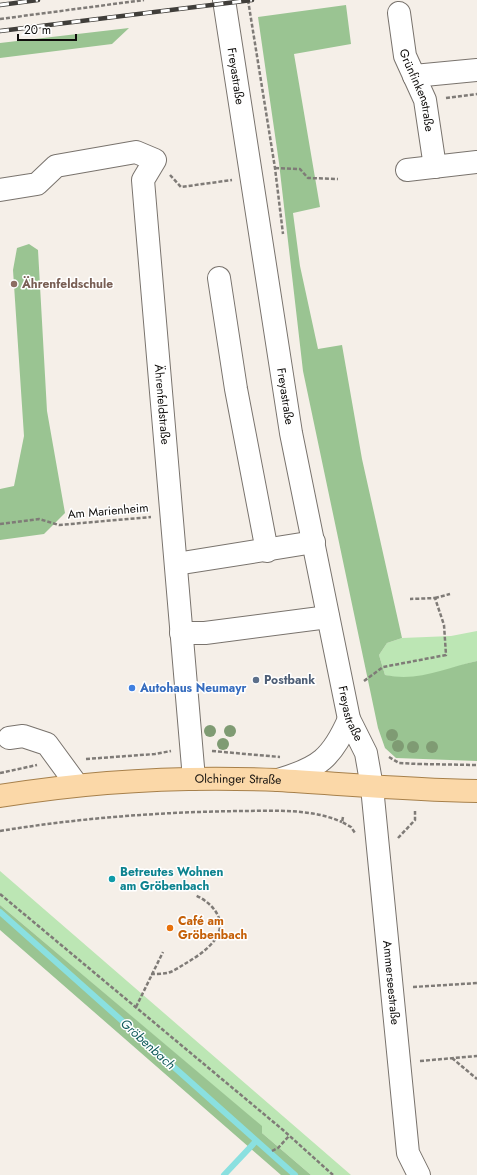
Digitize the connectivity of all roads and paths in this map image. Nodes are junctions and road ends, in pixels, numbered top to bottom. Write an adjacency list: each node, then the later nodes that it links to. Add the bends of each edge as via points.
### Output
1 (144, 0): 5 (path)
2 (224, 0): 22 (street, Freyastraße, via 291,433)
3 (248, 0): 13 (path)
4 (399, 13): 7 (street, Grünfinkenstraße, via 405,56)
5 (0, 19)
6 (477, 70): 7 (street)
7 (414, 76): 9 (street, Grünfinkenstraße)
8 (477, 94): 9 (path)
9 (425, 100): 12 (street, Grünfinkenstraße)
10 (155, 160): 16 (path, via 181,187); 17 (street, via 136,152 56,166 37,184); 20 (street, Ährenfeldstraße, via 143,180)
11 (477, 162): 12 (street)
12 (435, 167): 14 (street)
13 (275, 168): 15 (path, via 300,170 308,178); 18 (path)
14 (408, 170)
15 (338, 178)
16 (236, 180)
17 (0, 190)
18 (284, 238)
19 (219, 278): 23 (street, via 236,389)
20 (172, 515): 21 (path, Am Marienheim, via 59,525 39,519); 24 (street, Ährenfeldstraße)
21 (0, 524)
22 (314, 542): 23 (street); 28 (street, Freyastraße)
23 (267, 551): 24 (street)
24 (176, 564): 29 (street, Ährenfeldstraße)
25 (450, 594): 26 (path)
26 (435, 598): 27 (path); 31 (path, via 444,625 446,654 383,667)
27 (410, 599)
28 (328, 617): 29 (street, via 205,633); 33 (street, Freyastraße)
29 (181, 633): 45 (street, Ährenfeldstraße)
30 (362, 673): 31 (path)
31 (364, 681): 32 (path)
32 (365, 688)
33 (349, 719): 46 (street, via 334,750 304,772); 48 (street, Freyastraße, via 366,753)
34 (9, 738): 47 (street, via 23,736 47,744)
35 (174, 750): 39 (path, via 155,754)
36 (211, 752): 38 (path, via 212,750 244,755)
37 (384, 754): 41 (path, via 400,763)
38 (288, 757)
39 (86, 758)
40 (43, 764): 44 (path)
41 (418, 764): 42 (path); 43 (path)
42 (477, 765)
43 (418, 768)
44 (0, 773)
45 (194, 779): 46 (main road, Olchinger Straße); 47 (main road, Olchinger Straße)
46 (277, 780): 48 (main road, Olchinger Straße)
47 (76, 785): 50 (main road, Olchinger Straße)
48 (372, 787): 49 (main road, Olchinger Straße); 71 (street, Ammerseestraße, via 408,1153)
49 (477, 791)
50 (0, 796)
51 (415, 812): 56 (path, via 416,820 397,840)
52 (342, 817): 53 (path)
53 (342, 822): 54 (path, via 331,817 289,811 191,812 60,823); 55 (path, via 351,827)
54 (0, 831)
55 (358, 837)
56 (392, 840)
57 (0, 894): 63 (path)
58 (195, 895): 60 (path, via 212,905 216,911 220,920 216,938 194,959 167,973)
59 (162, 952): 60 (path)
60 (151, 974): 63 (path)
61 (477, 983): 62 (path)
62 (408, 987)
63 (136, 1007): 68 (path)
64 (477, 1056): 65 (path)
65 (451, 1058): 66 (path); 67 (path)
66 (417, 1061)
67 (477, 1079)
68 (289, 1136): 69 (path); 70 (path)
69 (272, 1151)
70 (333, 1175)
71 (419, 1175)

